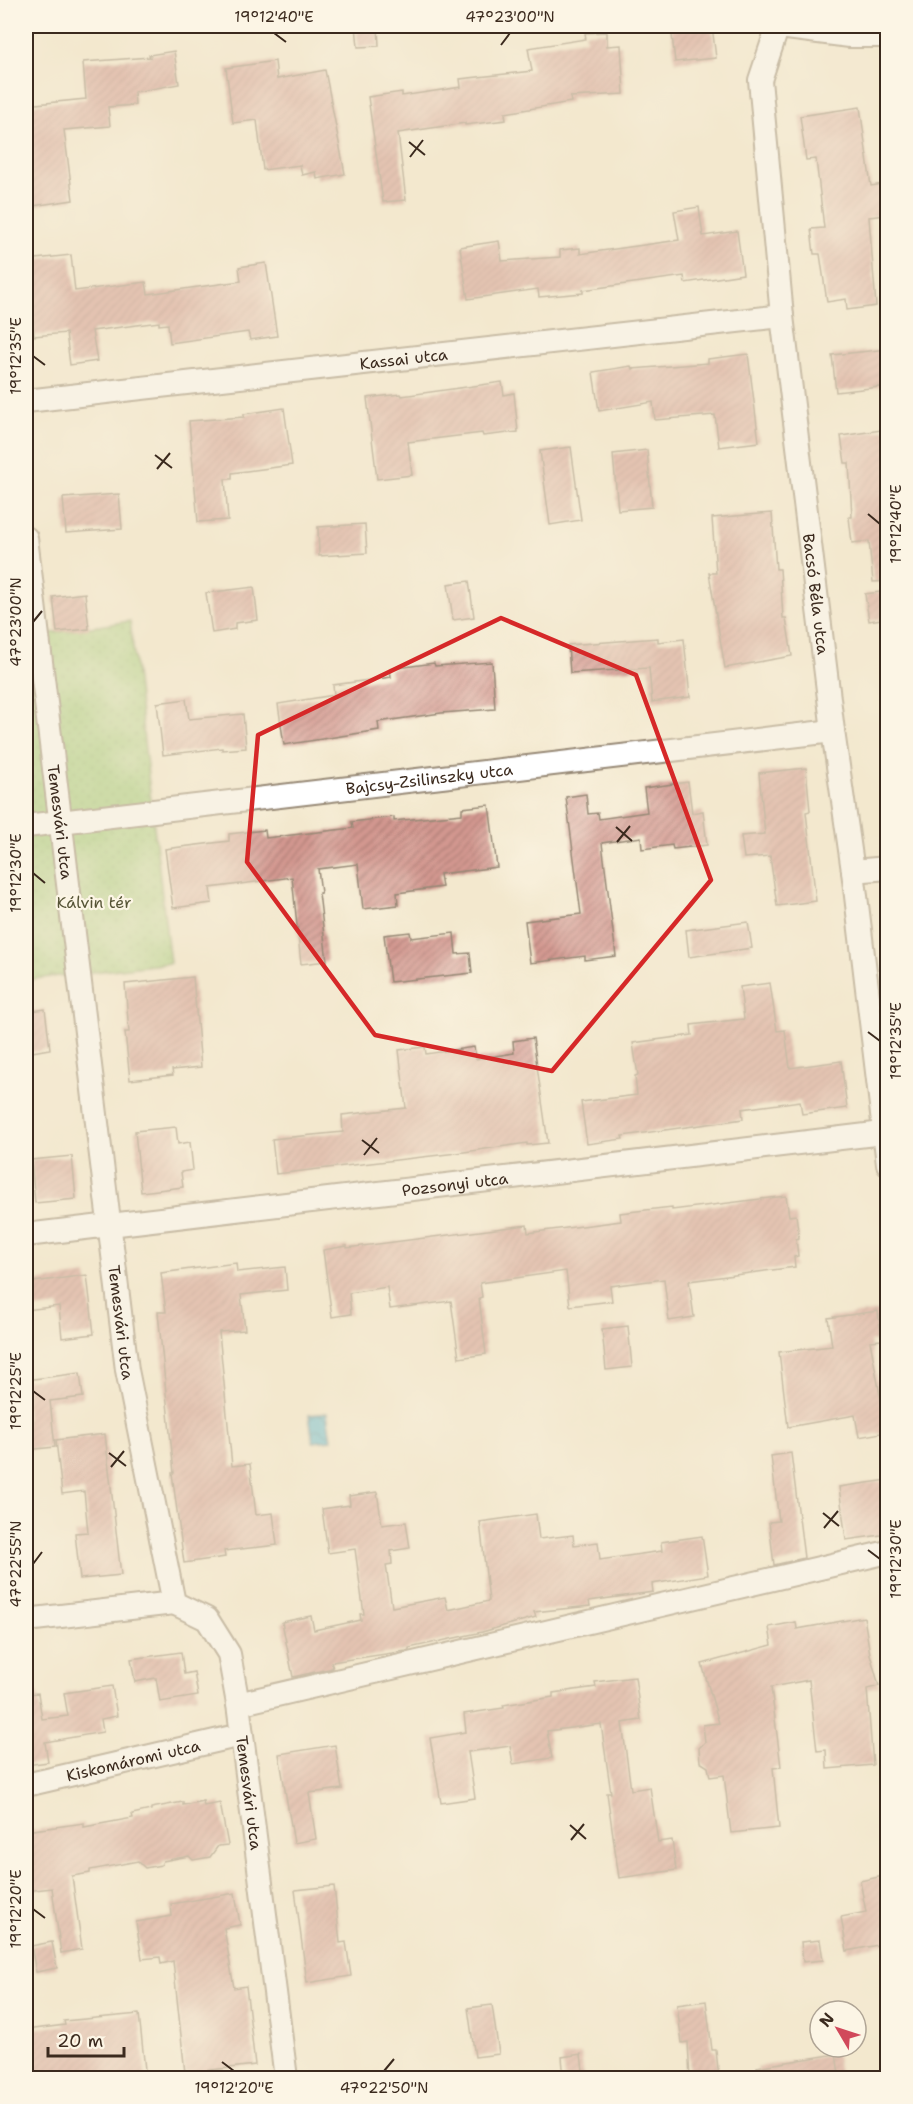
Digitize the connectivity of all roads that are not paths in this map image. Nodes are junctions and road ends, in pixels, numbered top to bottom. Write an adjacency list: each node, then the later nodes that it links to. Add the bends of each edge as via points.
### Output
1 (778, 26): 2 (street, via 850,36); 3 (street, Bacsó Béla utca, via 760,80)
2 (888, 36)
3 (782, 316): 4 (street, Kassai utca); 6 (street, Bacsó Béla utca)
4 (26, 401)
5 (26, 538): 7 (street, Temesvári utca)
6 (833, 731): 7 (street, Bajcsy-Zsilinszky utca); 10 (street, Bacsó Béla utca)
7 (60, 822): 8 (street, Bajcsy-Zsilinszky utca); 13 (street, Temesvári utca)
8 (26, 826)
9 (888, 868): 10 (street)
10 (853, 872): 11 (street, Bacsó Béla utca)
11 (884, 1133): 12 (street, Bacsó Béla utca); 13 (street, Pozsonyi utca)
12 (888, 1164)
13 (109, 1225): 14 (street, Pozsonyi utca); 16 (street, Temesvári utca, via 127,1370)
14 (26, 1235)
15 (888, 1552): 18 (street)
16 (174, 1604): 17 (street); 18 (street, Temesvári utca, via 207,1619 228,1654)
17 (26, 1620)
18 (238, 1704): 19 (street, Temesvári utca)
19 (241, 1735): 20 (street, Kiskomáromi utca); 21 (street, Temesvári utca)
20 (26, 1785)
21 (286, 2079)

